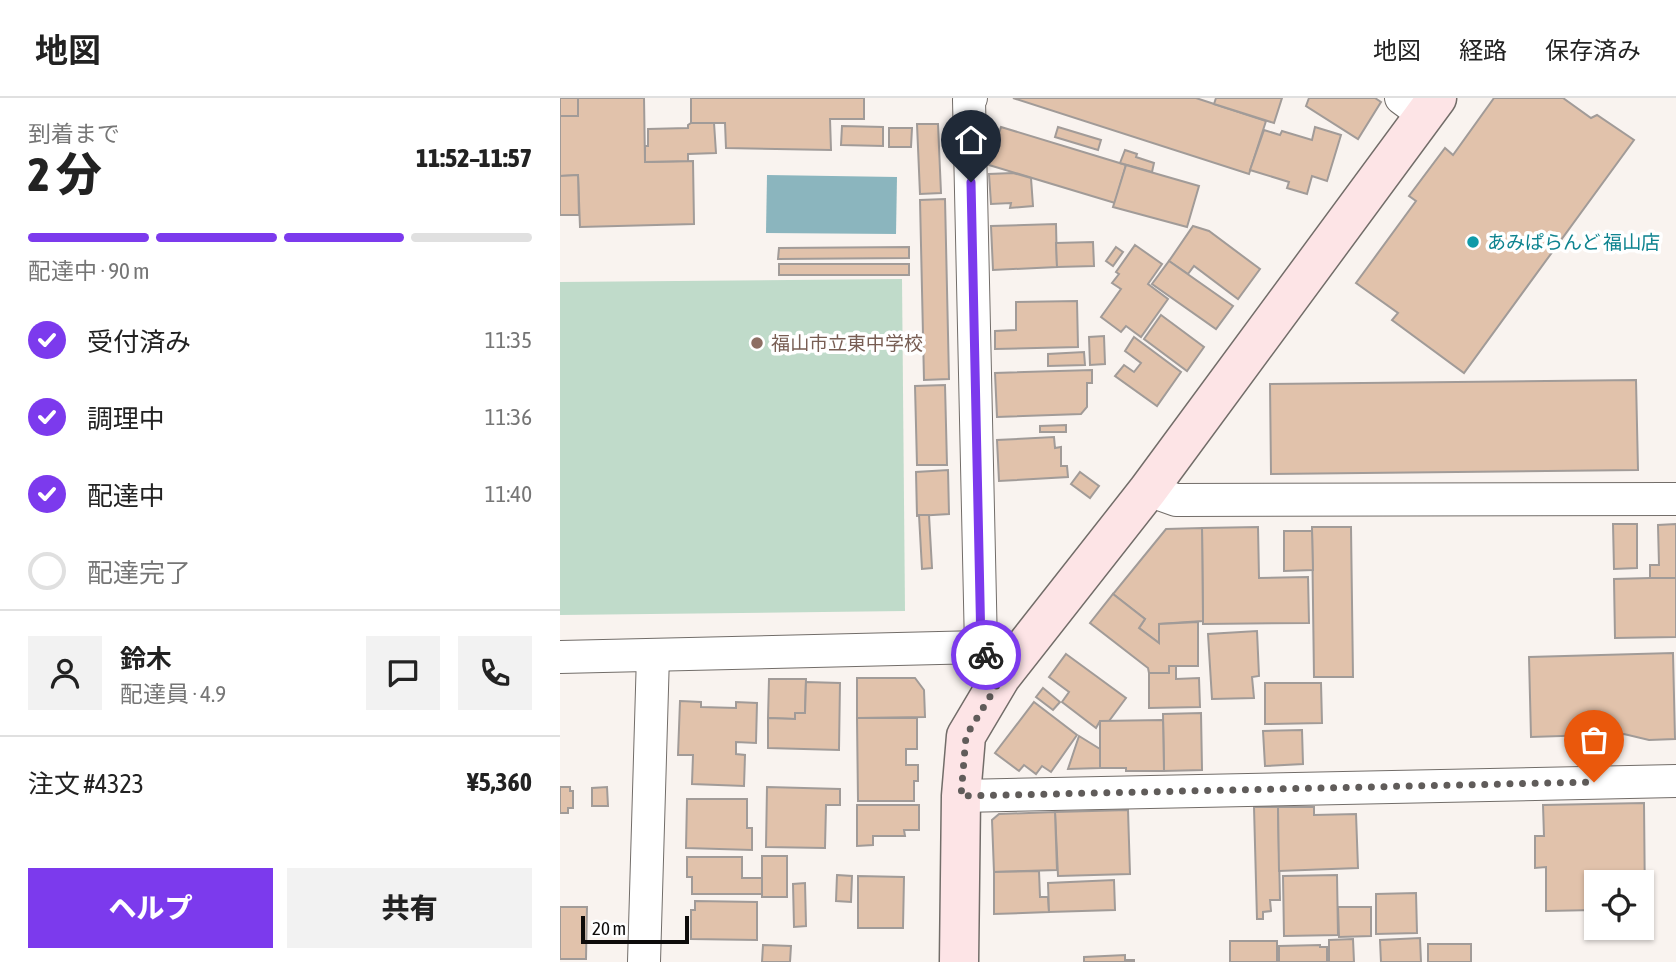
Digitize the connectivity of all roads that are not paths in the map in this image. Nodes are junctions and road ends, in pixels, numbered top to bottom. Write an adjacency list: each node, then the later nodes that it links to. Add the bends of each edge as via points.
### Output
1 (970, 99): 7 (street)
2 (1421, 103): 3 (street)
3 (1148, 490): 4 (street, via 1177,500); 7 (street)
4 (1676, 499)
5 (653, 654): 6 (street); 7 (street); 10 (street)
6 (560, 657)
7 (991, 662): 9 (street, via 966,736)
8 (1676, 781): 9 (street)
9 (961, 796): 11 (street)
10 (644, 962)
11 (959, 962)

